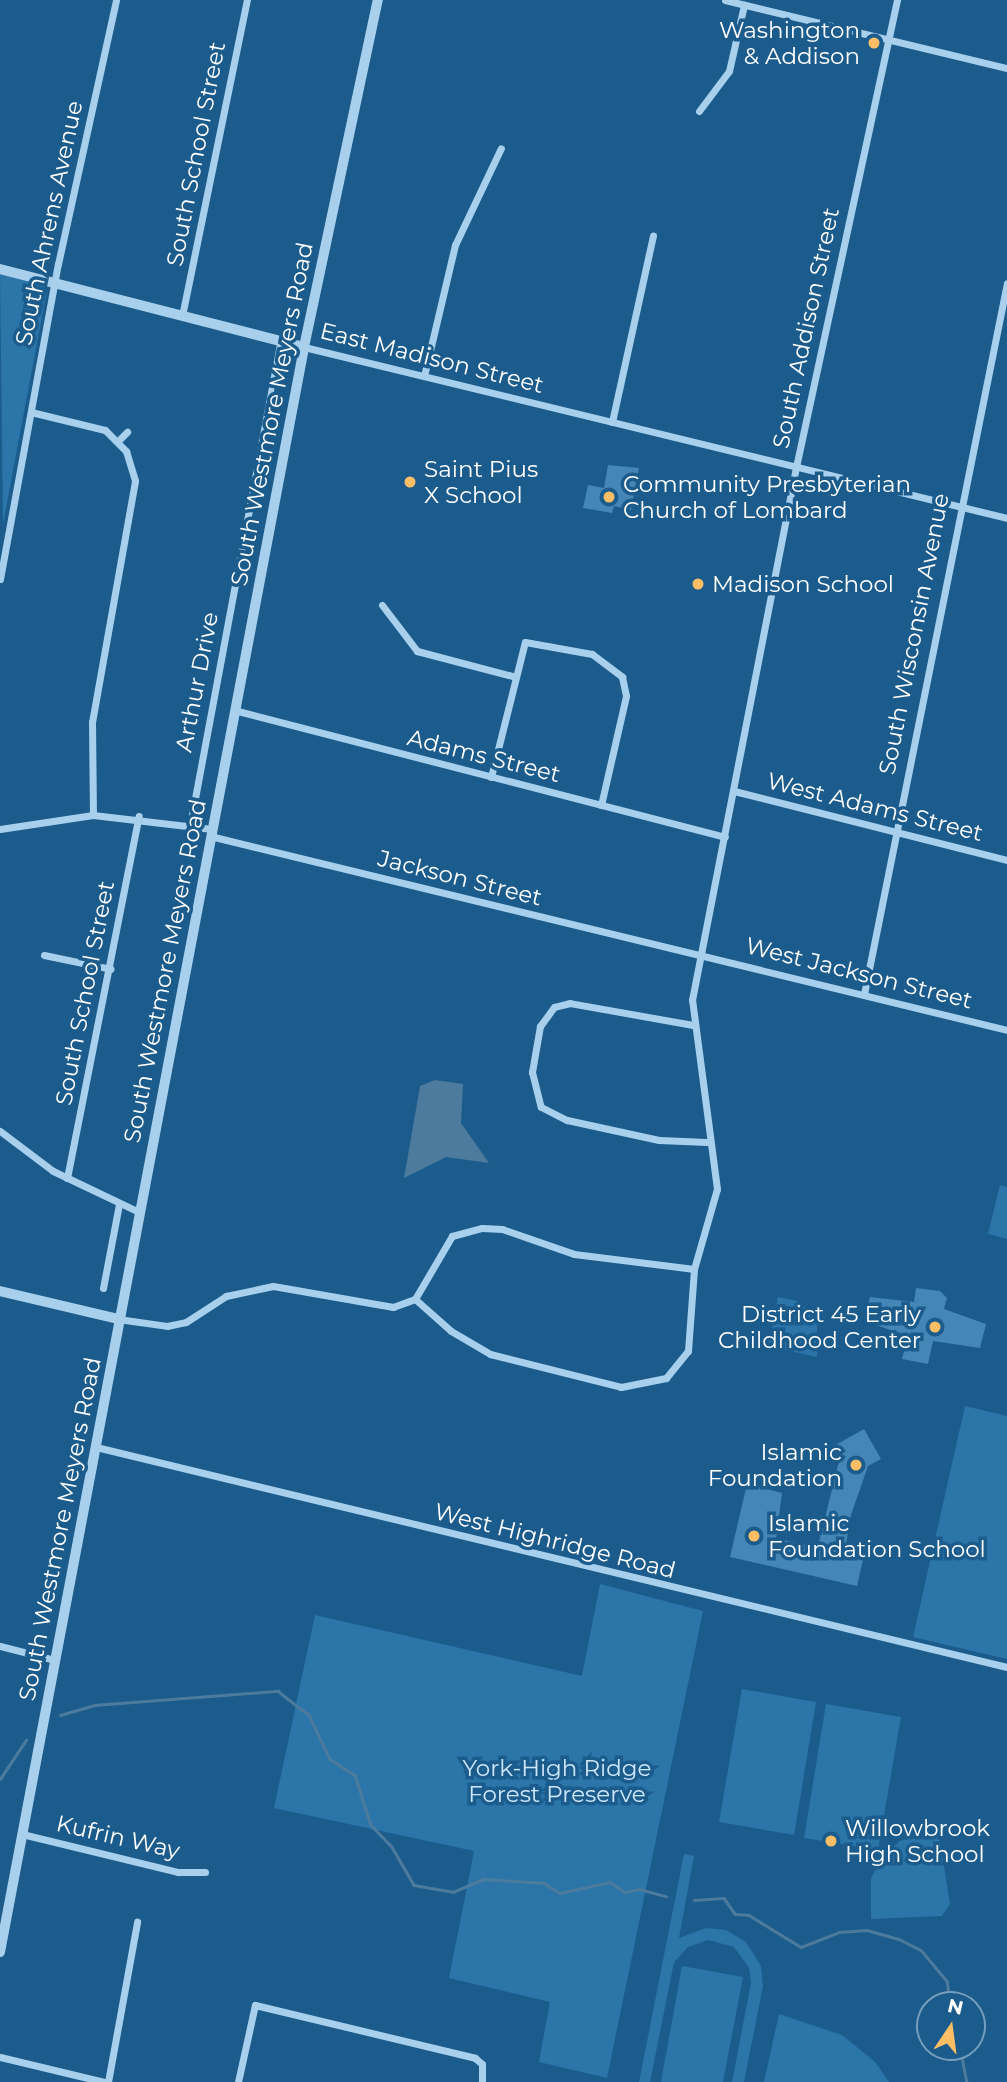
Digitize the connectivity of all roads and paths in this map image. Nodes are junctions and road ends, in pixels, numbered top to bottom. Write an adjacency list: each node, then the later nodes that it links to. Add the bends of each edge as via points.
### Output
1 (116, 0): 14 (street, South Ahrens Avenue)
2 (247, 0): 15 (street, South School Street)
3 (378, 0): 17 (street, South Westmore Meyers Road)
4 (725, 0): 6 (street)
5 (897, 0): 7 (street, South Addison Street)
6 (744, 5): 7 (street); 9 (street, via 729,71)
7 (889, 39): 8 (street); 23 (street, South Addison Street)
8 (1007, 68)
9 (699, 111)
10 (501, 148): 18 (street, via 455,245)
11 (653, 235): 20 (street)
12 (0, 269): 14 (street, East Madison Street)
13 (1007, 283): 24 (street, South Wisconsin Avenue)
14 (55, 285): 15 (street, East Madison Street); 19 (street, South Ahrens Avenue)
15 (182, 316): 16 (street, East Madison Street)
16 (281, 341): 17 (street, East Madison Street); 35 (street, Arthur Drive)
17 (304, 347): 18 (street, East Madison Street); 29 (street, South Westmore Meyers Road)
18 (424, 376): 20 (street, East Madison Street)
19 (31, 412): 22 (street, via 90,423); 26 (street, South Ahrens Avenue)
20 (612, 422): 23 (street, East Madison Street)
21 (127, 432): 22 (street)
22 (118, 441): 33 (street, via 132,467 134,501 92,722)
23 (796, 467): 24 (street, East Madison Street); 31 (street, South Addison Street)
24 (958, 506): 25 (street, East Madison Street); 37 (street, South Wisconsin Avenue)
25 (1007, 518)
26 (0, 579)
27 (383, 606): 28 (street, via 417,650)
28 (516, 677): 30 (street); 32 (street, via 525,642 593,654 622,677 625,708)
29 (234, 710): 30 (street, Adams Street); 38 (street, South Westmore Meyers Road)
30 (491, 777): 32 (street, Adams Street)
31 (734, 791): 37 (street, West Adams Street); 39 (street, South Addison Street)
32 (601, 805): 39 (street, Adams Street)
33 (93, 815): 34 (street, Jackson Street); 36 (street, Jackson Street)
34 (139, 817): 35 (street, Jackson Street); 43 (street, South School Street)
35 (190, 825): 38 (street, Jackson Street)
36 (0, 829)
37 (895, 831): 40 (street, West Adams Street); 44 (street, South Wisconsin Avenue)
38 (211, 832): 41 (street, Jackson Street); 51 (street, South Westmore Meyers Road)
39 (725, 838): 41 (street, South Addison Street)
40 (1007, 860)
41 (702, 954): 44 (street, West Jackson Street); 45 (street, South Addison Street)
42 (44, 955): 43 (street)
43 (111, 970): 49 (street, South School Street)
44 (864, 994): 46 (street, West Jackson Street)
45 (693, 1025): 48 (street, South Addison Street); 48 (street, via 570,1003 544,1018 532,1069 541,1107 567,1120 659,1140)
46 (1007, 1030)
47 (0, 1131): 49 (street)
48 (707, 1142): 52 (street, South Addison Street, via 716,1203)
49 (68, 1178): 50 (street)
50 (119, 1204): 51 (street); 53 (street)
51 (139, 1212): 56 (street, South Westmore Meyers Road)
52 (694, 1269): 55 (street, via 574,1254 502,1229 482,1228 452,1236); 55 (street, South Addison Street, via 692,1336 679,1365 666,1378 632,1388 524,1365 466,1341)
53 (103, 1288)
54 (0, 1291): 56 (street)
55 (415, 1299): 56 (street, via 377,1308 299,1289 259,1287 226,1296 186,1322 167,1325)
56 (118, 1319): 57 (street, South Westmore Meyers Road)
57 (96, 1447): 59 (street, South Westmore Meyers Road); 60 (street, West Highridge Road)
58 (0, 1646): 59 (street)
59 (55, 1660): 61 (street, South Westmore Meyers Road)
60 (1007, 1667)
61 (22, 1835): 62 (street, Kufrin Way, via 178,1872); 64 (street, South Westmore Meyers Road)
62 (205, 1872)
63 (137, 1922): 66 (street)
64 (0, 1952)
65 (0, 2057): 66 (street)
66 (106, 2082)
67 (238, 2082): 68 (street, via 255,2005 475,2058 482,2064)
68 (482, 2082)

